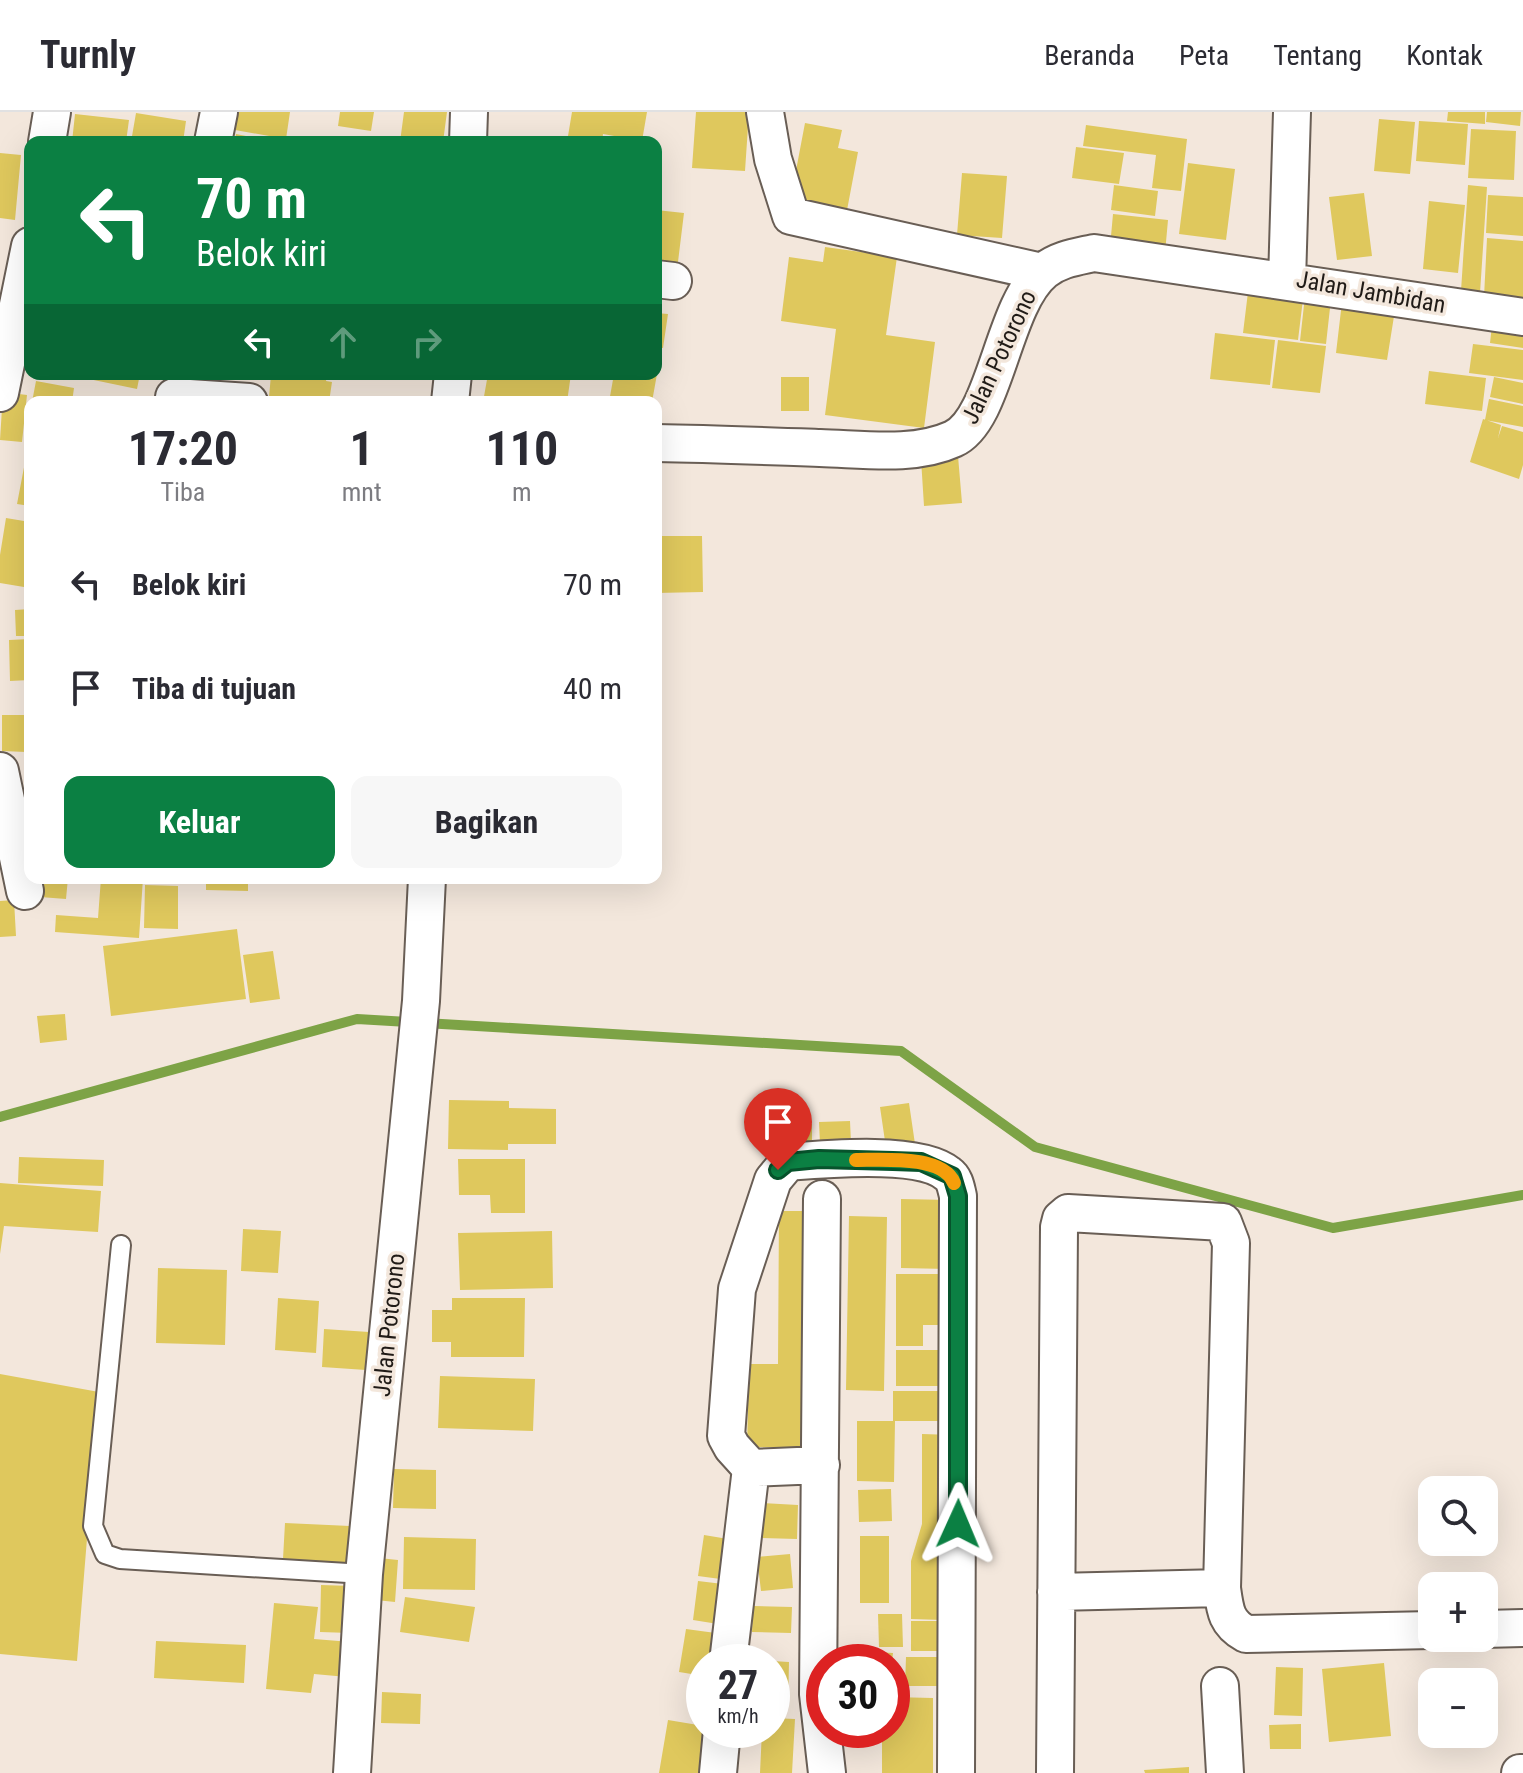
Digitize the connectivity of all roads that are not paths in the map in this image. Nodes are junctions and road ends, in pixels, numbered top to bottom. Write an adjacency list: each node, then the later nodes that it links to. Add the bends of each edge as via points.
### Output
1 (52, 112): 6 (street)
2 (219, 112): 7 (street)
3 (469, 112): 8 (street)
4 (765, 112): 9 (street, via 791,216)
5 (1292, 112): 11 (street, Jalan Jambidan)
6 (48, 136)
7 (214, 136)
8 (468, 136)
9 (1042, 272): 11 (street, Jalan Potorono, via 1063,260 1094,253); 16 (street, Jalan Potorono, via 1023,299 980,407 967,430 953,439 895,450)
10 (24, 275): 14 (street)
11 (1287, 281): 12 (street, Jalan Jambidan)
12 (1523, 317)
13 (174, 391): 15 (street)
14 (0, 393)
15 (208, 396)
16 (662, 443)
17 (0, 771): 18 (street); 20 (street)
18 (24, 773)
19 (427, 884): 25 (street, Jalan Potorono, via 421,1001)
20 (25, 891)
21 (822, 1199): 23 (street)
22 (121, 1245): 25 (lane, via 93,1526 105,1554)
23 (821, 1465): 24 (street); 36 (street, via 818,1694)
24 (751, 1468): 31 (street); 37 (street, via 726,1436 737,1289 778,1170 788,1162 819,1159 921,1162 952,1176 958,1196)
25 (364, 1574): 34 (street, Jalan Potorono)
26 (1222, 1588): 27 (street); 27 (street, via 1228,1230 1223,1222 1068,1213 1059,1227); 30 (street, via 1226,1615 1246,1634)
27 (1056, 1592): 38 (street)
28 (1523, 1628): 29 (street)
29 (1498, 1629)
30 (1418, 1630)
31 (730, 1644)
32 (1220, 1686): 39 (street)
33 (720, 1748): 35 (street)
34 (352, 1773)
35 (718, 1773)
36 (827, 1773)
37 (956, 1773)
38 (1055, 1773)
39 (1225, 1773)

